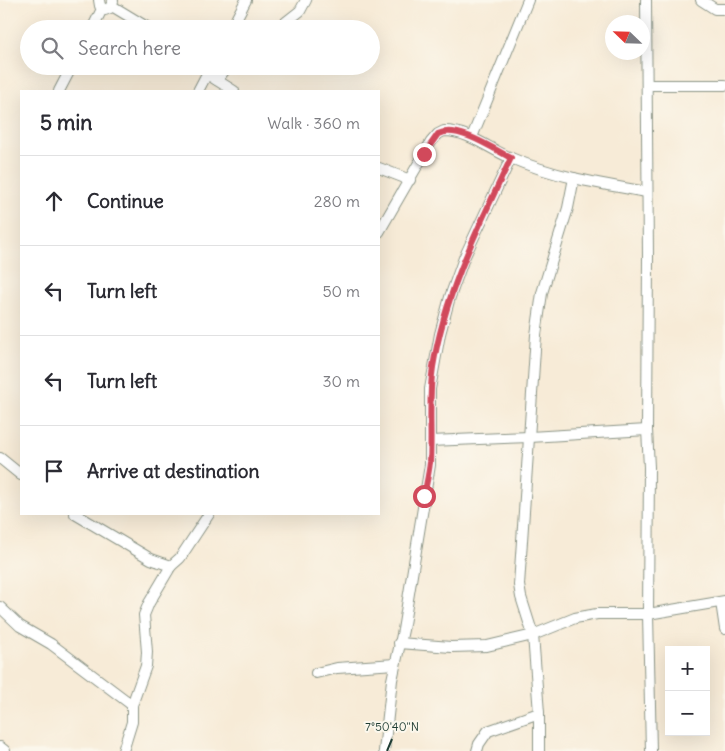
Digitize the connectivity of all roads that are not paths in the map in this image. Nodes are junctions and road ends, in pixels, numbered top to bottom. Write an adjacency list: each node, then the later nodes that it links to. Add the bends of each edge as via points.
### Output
1 (246, 0): 10 (street)
2 (306, 0): 11 (street, via 300,11)
3 (528, 0): 22 (street)
4 (646, 0): 17 (street)
5 (701, 0): 7 (street, via 715,9)
6 (106, 4): 8 (street); 9 (street)
7 (725, 9)
8 (97, 20)
9 (134, 20)
10 (236, 20)
11 (288, 20)
12 (67, 75): 19 (street)
13 (206, 75): 20 (street)
14 (214, 75): 16 (street)
15 (221, 75): 16 (street)
16 (217, 80): 21 (street)
17 (648, 85): 18 (street); 27 (street)
18 (725, 85)
19 (60, 90)
20 (199, 90)
21 (230, 90)
22 (472, 137): 23 (street); 26 (street, via 448,131 438,134)
23 (511, 158): 25 (street); 31 (street, via 464,258 450,297 430,390)
24 (380, 168): 26 (street)
25 (574, 178): 27 (street); 30 (street, via 542,293 533,368)
26 (410, 180): 28 (street)
27 (647, 192): 29 (street)
28 (380, 230)
29 (647, 430): 30 (street); 39 (street)
30 (530, 437): 31 (street); 41 (street, via 519,585)
31 (430, 441): 42 (street, via 430,464)
32 (0, 458): 33 (street)
33 (20, 474)
34 (77, 515): 36 (street, via 151,559)
35 (208, 515): 36 (street, via 180,558)
36 (171, 566): 45 (street, via 144,615 146,666)
37 (723, 601): 39 (street); 40 (street)
38 (0, 607): 45 (street, via 20,626 50,644)
39 (648, 614): 41 (street, via 597,614 575,618); 53 (street)
40 (725, 629)
41 (533, 635): 42 (street, via 488,646 451,648); 46 (street)
42 (400, 643): 43 (street)
43 (395, 664): 44 (street, via 337,668); 50 (street)
44 (316, 673)
45 (132, 705): 49 (street, via 132,722)
46 (539, 713): 51 (street, via 488,731); 52 (street)
47 (0, 747): 48 (street)
48 (5, 751)
49 (123, 751)
50 (384, 751)
51 (477, 751)
52 (539, 751)
53 (651, 751)

